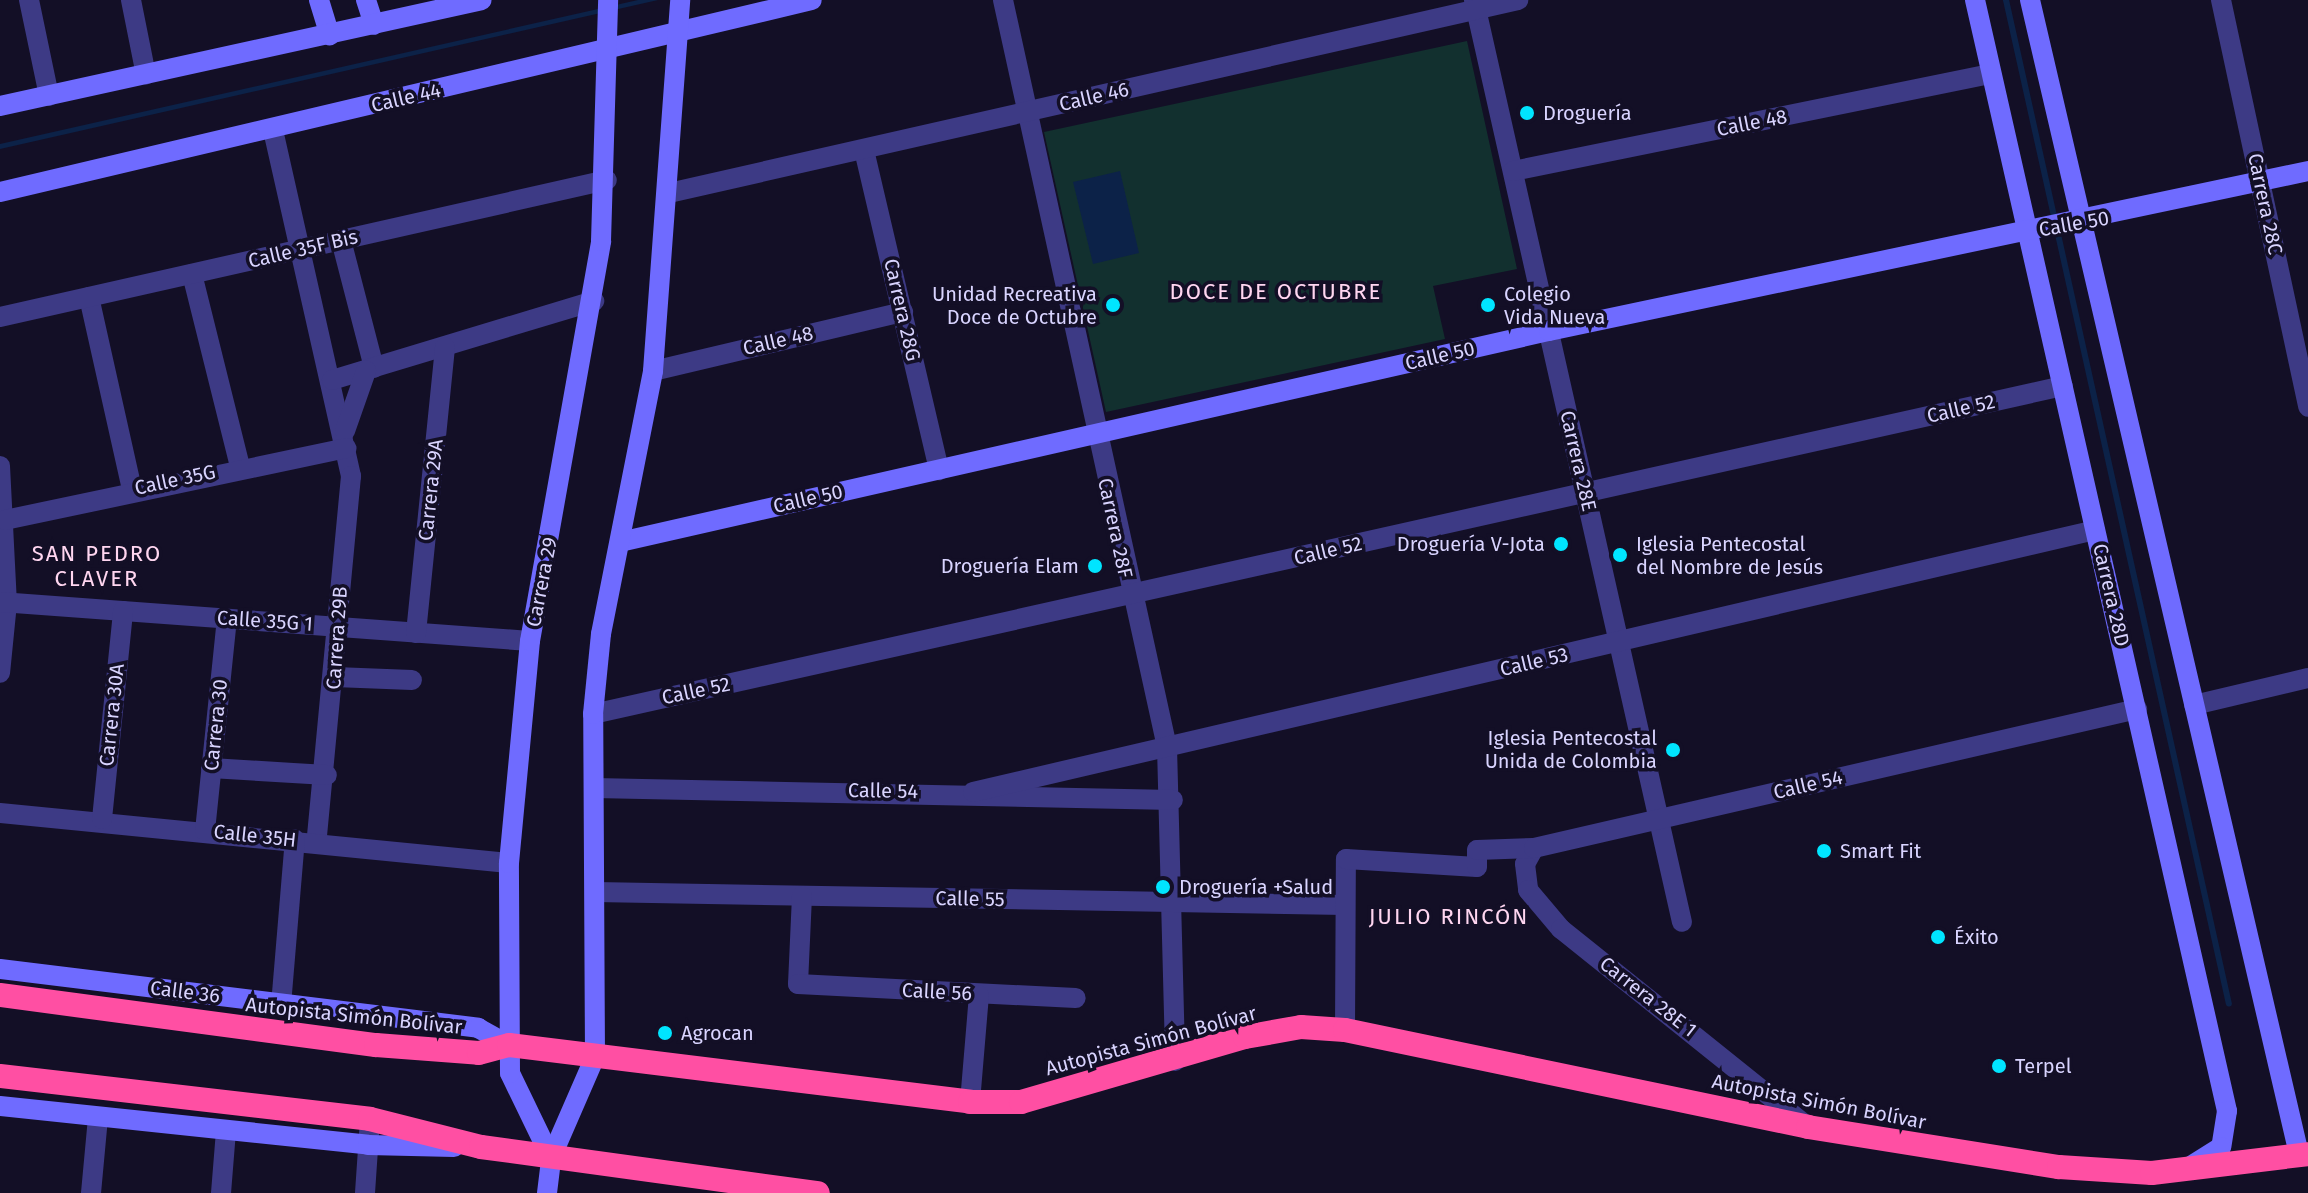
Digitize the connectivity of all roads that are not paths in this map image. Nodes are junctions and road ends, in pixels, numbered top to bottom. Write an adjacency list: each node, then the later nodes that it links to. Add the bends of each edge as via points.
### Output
1 (29, 0): 21 (street)
2 (131, 0): 20 (street)
3 (319, 0): 17 (street)
4 (366, 0): 15 (street)
5 (481, 0): 15 (street)
6 (608, 0): 18 (street, Carrera 29)
7 (680, 0): 16 (street)
8 (812, 0): 16 (street, Calle 44)
9 (1003, 0): 23 (street, Carrera 28F)
10 (1518, 0): 14 (street, Calle 46)
11 (1975, 0): 19 (street, Carrera 28D)
12 (2030, 0): 32 (street)
13 (2221, 0): 29 (street, Carrera 28C)
14 (1475, 4): 23 (street, Calle 46); 26 (street, Carrera 28E)
15 (374, 25): 17 (street)
16 (679, 26): 18 (street, Calle 44); 31 (street)
17 (330, 35): 20 (street)
18 (608, 44): 24 (street, Calle 44); 28 (street, Carrera 29)
19 (1991, 74): 26 (street, Calle 48); 33 (street, Carrera 28D)
20 (146, 75): 21 (street)
21 (49, 96): 22 (street)
22 (0, 106)
23 (1027, 112): 25 (street, Calle 46); 48 (street, Carrera 28F)
24 (273, 130): 30 (street, Calle 44); 35 (street, Carrera 29B)
25 (864, 150): 31 (street, Calle 46); 39 (street, Carrera 28G)
26 (1513, 171): 41 (street, Carrera 28E)
27 (2308, 171): 29 (street, Calle 50)
28 (607, 180): 34 (street, Calle 35F Bis); 38 (street, Carrera 29)
29 (2260, 183): 32 (street, Calle 50); 47 (street, Carrera 28C)
30 (0, 192)
31 (669, 193): 44 (street)
32 (2080, 223): 33 (street, Calle 50); 70 (street)
33 (2032, 231): 41 (street, Calle 50); 46 (street, Carrera 28D)
34 (341, 240): 35 (street, Calle 35F Bis); 43 (street)
35 (301, 249): 36 (street, Calle 35F Bis); 45 (street, Carrera 29B)
36 (192, 274): 37 (street, Calle 35F Bis); 51 (street)
37 (89, 297): 40 (street, Calle 35F Bis); 53 (street)
38 (594, 301): 42 (street); 64 (street, Carrera 29)
39 (903, 312): 44 (street, Calle 48); 52 (street, Carrera 28G)
40 (0, 317)
41 (1549, 331): 48 (street, Calle 50); 54 (street, Carrera 28E)
42 (445, 347): 43 (street); 63 (street, Carrera 29A)
43 (370, 370): 45 (street); 49 (street, Carrera 29B)
44 (653, 371): 57 (street)
45 (332, 380): 49 (street, Carrera 29B)
46 (2063, 386): 54 (street, Calle 52); 56 (street, Carrera 28D)
47 (2308, 407)
48 (1095, 434): 52 (street, Calle 50); 58 (street, Carrera 28F)
49 (346, 440): 51 (street, Calle 35G); 62 (street, Carrera 29B)
50 (0, 466): 55 (street)
51 (240, 466): 53 (street, Calle 35G)
52 (939, 470): 57 (street, Calle 50)
53 (132, 489): 55 (street, Calle 35G)
54 (1586, 494): 58 (street, Calle 52); 65 (street, Carrera 28E)
55 (5, 520): 59 (street)
56 (2095, 530): 65 (street, Calle 53); 71 (street, Carrera 28D)
57 (620, 542): 72 (street)
58 (1130, 596): 72 (street, Calle 52); 73 (street, Carrera 28F)
59 (4, 602): 60 (street, Calle 35G 1); 66 (street)
60 (123, 611): 61 (street, Calle 35G 1); 80 (street, Carrera 30A)
61 (227, 619): 62 (street, Calle 35G 1); 74 (street, Carrera 30)
62 (337, 627): 63 (street, Calle 35G 1); 67 (street, Carrera 29B)
63 (416, 633): 64 (street, Calle 35G 1)
64 (530, 641): 86 (street, Carrera 29)
65 (1619, 643): 73 (street, Calle 53); 81 (street, Carrera 28E)
66 (0, 673)
67 (335, 677): 69 (street); 75 (street, Carrera 29B)
68 (2308, 678): 70 (street)
69 (412, 680)
70 (2194, 705): 110 (street)
71 (2137, 709): 81 (street, Calle 54); 112 (street, Carrera 28D, via 2227,1111 2221,1147)
72 (593, 714): 76 (street)
73 (1167, 747): 77 (street, Calle 53); 78 (street, Carrera 28F)
74 (211, 768): 75 (street); 82 (street, Carrera 30)
75 (327, 775): 84 (street, Carrera 29B)
76 (594, 788): 77 (street, Calle 54); 87 (street)
77 (973, 792): 78 (street, Calle 54)
78 (1173, 800): 89 (street, Carrera 28F)
79 (0, 813): 80 (street, Calle 35H)
80 (102, 819): 82 (street, Calle 35H)
81 (1660, 819): 85 (street, Calle 54); 91 (street, Carrera 28E)
82 (205, 831): 83 (street, Calle 35H)
83 (295, 840): 84 (street, Calle 35H); 96 (street)
84 (316, 843): 86 (street, Calle 35H)
85 (1534, 848): 90 (street, Calle 54, via 1477,850 1477,867 1346,859); 106 (street, Carrera 28E 1, via 1525,864 1528,890 1561,929)
86 (509, 863): 98 (street, Carrera 29)
87 (595, 892): 88 (street, Calle 55); 99 (street)
88 (802, 896): 89 (street, Calle 55); 94 (street, Calle 56, via 798,984)
89 (1174, 902): 90 (street, Calle 55); 100 (street, Carrera 28F)
90 (1345, 905): 97 (street)
91 (1682, 922)
92 (0, 969): 96 (street, Calle 36)
93 (0, 995): 98 (highway, Autopista Simón Bolívar, via 376,1045 479,1053)
94 (979, 995): 95 (street, Calle 56); 102 (street)
95 (1076, 998)
96 (281, 1005): 98 (street, Calle 36, via 478,1028)
97 (1345, 1030): 100 (highway, Autopista Simón Bolívar, via 1301,1027 1245,1037); 106 (highway, Autopista Simón Bolívar)
98 (509, 1045): 99 (highway, Autopista Simón Bolívar); 111 (street, Carrera 29, via 510,1073)
99 (595, 1057): 102 (highway, Autopista Simón Bolívar); 111 (street)
100 (1175, 1061): 102 (highway, Autopista Simón Bolívar, via 1021,1102)
101 (0, 1076): 105 (highway)
102 (970, 1102)
103 (0, 1106): 104 (street)
104 (98, 1117): 107 (street); 114 (street)
105 (370, 1119): 108 (street); 109 (highway)
106 (1808, 1127): 112 (highway, Autopista Simón Bolívar, via 2059,1167)
107 (226, 1131): 108 (street); 115 (street)
108 (368, 1145): 109 (street); 116 (street)
109 (481, 1147): 111 (highway)
110 (2304, 1154): 112 (highway, Autopista Simón Bolívar)
111 (551, 1158): 113 (highway); 117 (street)
112 (2183, 1171)
113 (704, 1186): 118 (highway)
114 (91, 1193)
115 (221, 1193)
116 (365, 1193)
117 (547, 1193)
118 (818, 1193)

